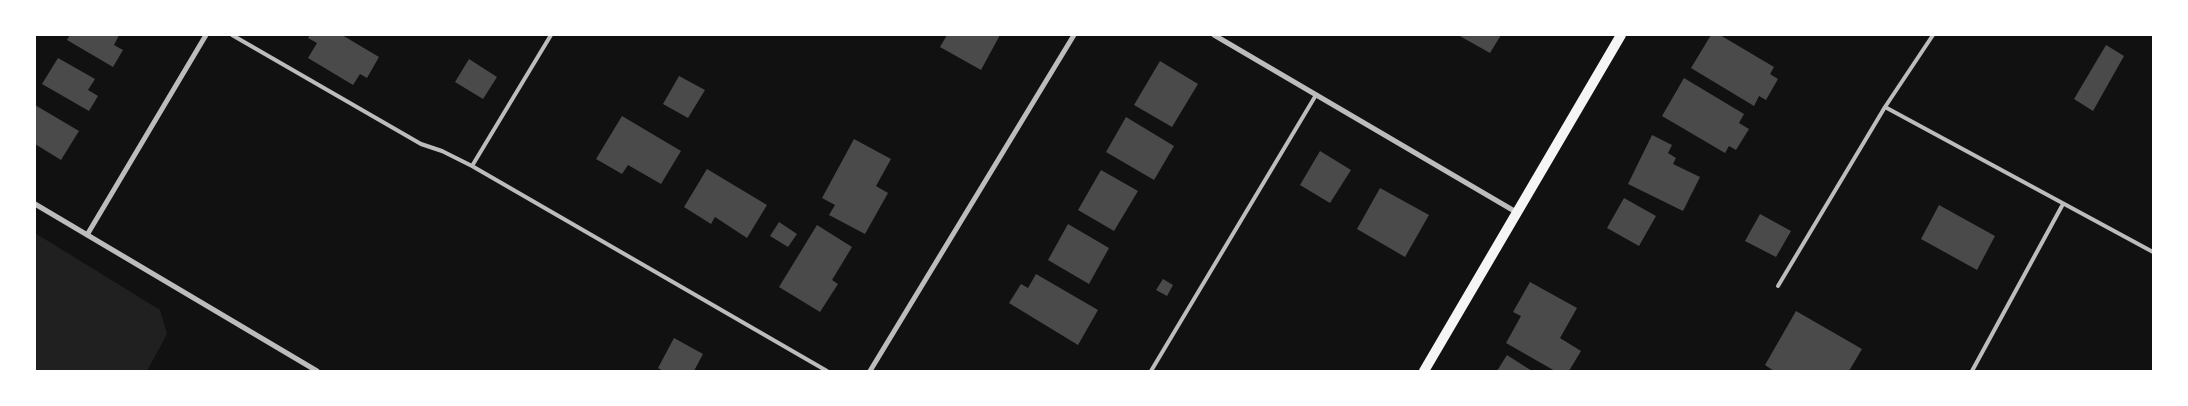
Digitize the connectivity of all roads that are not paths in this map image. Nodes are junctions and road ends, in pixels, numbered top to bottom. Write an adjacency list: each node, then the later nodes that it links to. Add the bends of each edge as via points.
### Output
1 (206, 35): 14 (street)
2 (232, 35): 10 (lane, via 421,144)
3 (551, 35): 10 (lane)
4 (1074, 35): 19 (street)
5 (1214, 35): 8 (street)
6 (1621, 35): 13 (main road)
7 (1932, 35): 9 (lane)
8 (1316, 95): 13 (street); 20 (lane)
9 (1885, 107): 12 (lane); 16 (lane)
10 (472, 166): 18 (lane)
11 (35, 204): 14 (street)
12 (2062, 204): 15 (lane); 22 (lane)
13 (1516, 212): 21 (main road)
14 (87, 235): 17 (street)
15 (2153, 252)
16 (1778, 286)
17 (317, 371)
18 (827, 371)
19 (870, 371)
20 (1151, 371)
21 (1424, 371)
22 (1972, 371)

